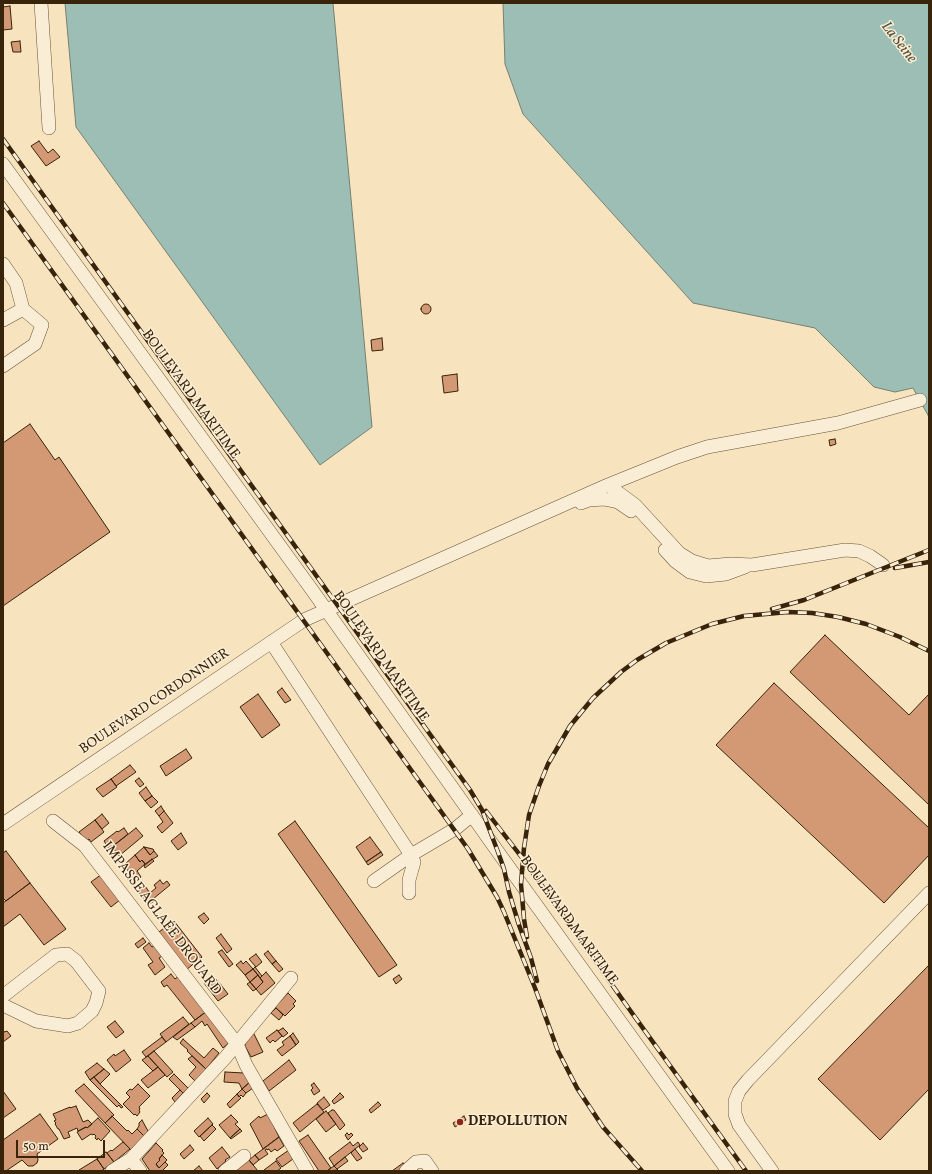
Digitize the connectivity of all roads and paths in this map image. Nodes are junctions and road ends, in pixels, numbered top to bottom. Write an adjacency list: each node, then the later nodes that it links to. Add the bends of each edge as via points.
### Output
1 (41, 3): 2 (street)
2 (49, 128)
3 (3, 164): 13 (street, BOULEVARD MARITIME)
4 (3, 264): 5 (street, via 16,282)
5 (23, 309): 6 (street); 7 (street, via 42,325 35,344)
6 (3, 320)
7 (3, 366)
8 (920, 400): 9 (street, via 838,423 707,447)
9 (608, 484): 10 (street); 12 (street, via 635,505 679,553 692,561 708,566)
10 (548, 511): 12 (street, via 567,508 589,500 604,499 618,502 630,510 675,561 690,572 706,576 726,574); 13 (street, BOULEVARD CORDONNIER)
11 (883, 564): 12 (street, via 859,551 845,550)
12 (752, 565)
13 (326, 610): 14 (street, BOULEVARD CORDONNIER, via 304,620); 15 (street, BOULEVARD MARITIME)
14 (271, 642): 17 (street, BOULEVARD CORDONNIER); 18 (street)
15 (472, 815): 18 (street); 34 (street, BOULEVARD MARITIME)
16 (53, 821): 25 (street, IMPASSE AGLAÉE DROUARD, via 85,846)
17 (3, 824)
18 (411, 855): 19 (street); 20 (street, via 414,862 409,880)
19 (374, 881)
20 (409, 893)
21 (929, 894): 35 (street, via 739,1091 735,1101 735,1114 739,1125)
22 (291, 978): 25 (street)
23 (3, 996): 24 (street, via 56,955 67,954 76,961 98,991 92,1011 78,1023 68,1026 36,1021)
24 (3, 1005)
25 (237, 1044): 27 (street); 31 (street, IMPASSE AGLAÉE DROUARD, via 246,1065)
26 (244, 1156): 30 (street)
27 (131, 1159): 28 (street); 29 (street)
28 (112, 1171)
29 (140, 1171)
30 (225, 1171)
31 (307, 1171)
32 (406, 1171): 33 (street, via 416,1162 425,1161)
33 (432, 1171)
34 (728, 1171)
35 (772, 1171)

